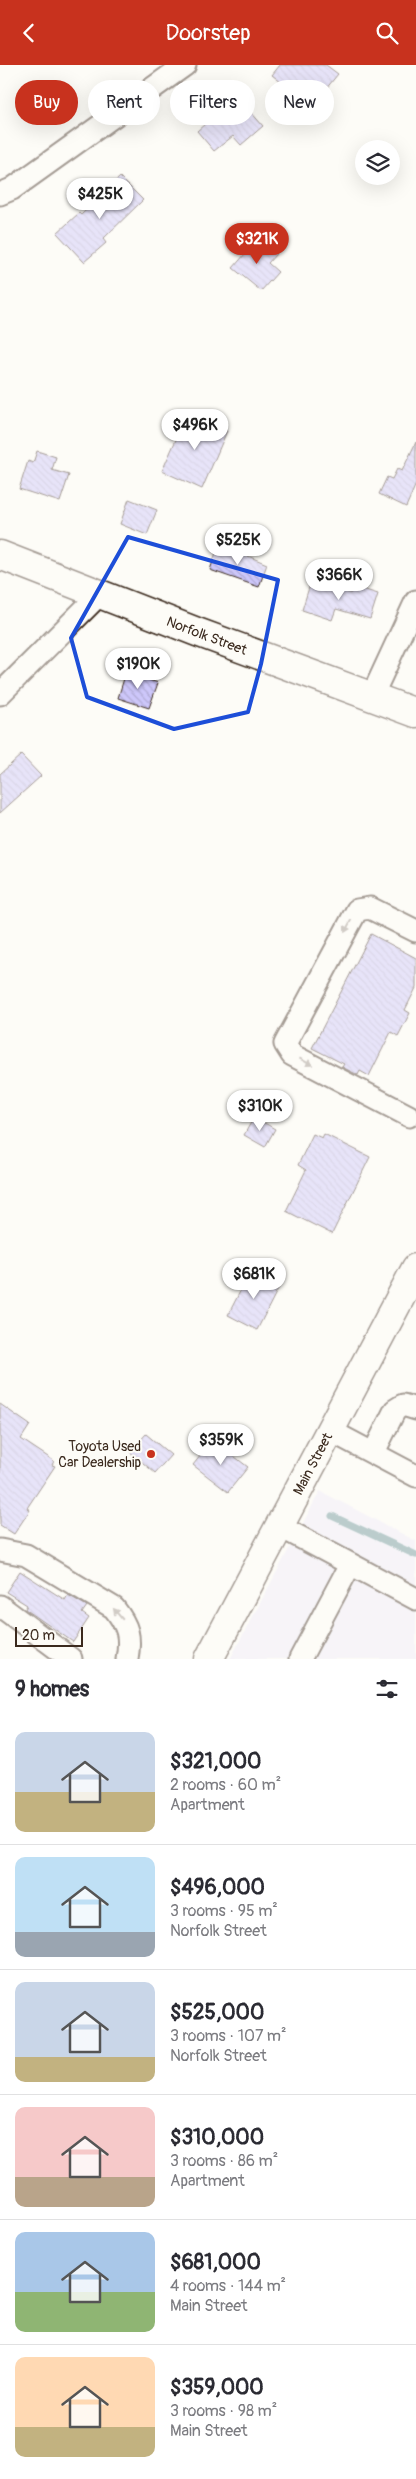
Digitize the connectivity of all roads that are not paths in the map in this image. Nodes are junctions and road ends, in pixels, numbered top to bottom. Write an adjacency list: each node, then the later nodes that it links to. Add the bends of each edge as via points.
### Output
1 (186, 65): 2 (street, via 12,189)
2 (0, 194)
3 (0, 555): 4 (main road, Norfolk Street)
4 (100, 594): 6 (street); 7 (main road, Norfolk Street)
5 (416, 601): 7 (street)
6 (0, 694)
7 (372, 696): 8 (main road, Norfolk Street)
8 (416, 713)
9 (416, 931): 10 (street, one-way to 10, via 370,908 357,910 285,1044 292,1055)
10 (414, 1112)
11 (416, 1268): 13 (main road, Main Street)
12 (416, 1409): 14 (street, via 403,1405 395,1410)
13 (328, 1430): 14 (street); 16 (main road, Main Street)
14 (374, 1452): 15 (street)
15 (416, 1476)
16 (279, 1526): 18 (street); 23 (main road, Main Street)
17 (0, 1550): 22 (street, one-way to 17, via 130,1641 124,1621 114,1608 26,1555)
18 (350, 1565): 19 (street); 24 (street)
19 (416, 1599)
20 (0, 1606): 21 (street)
21 (71, 1659)
22 (127, 1659)
23 (209, 1659)
24 (300, 1659)

